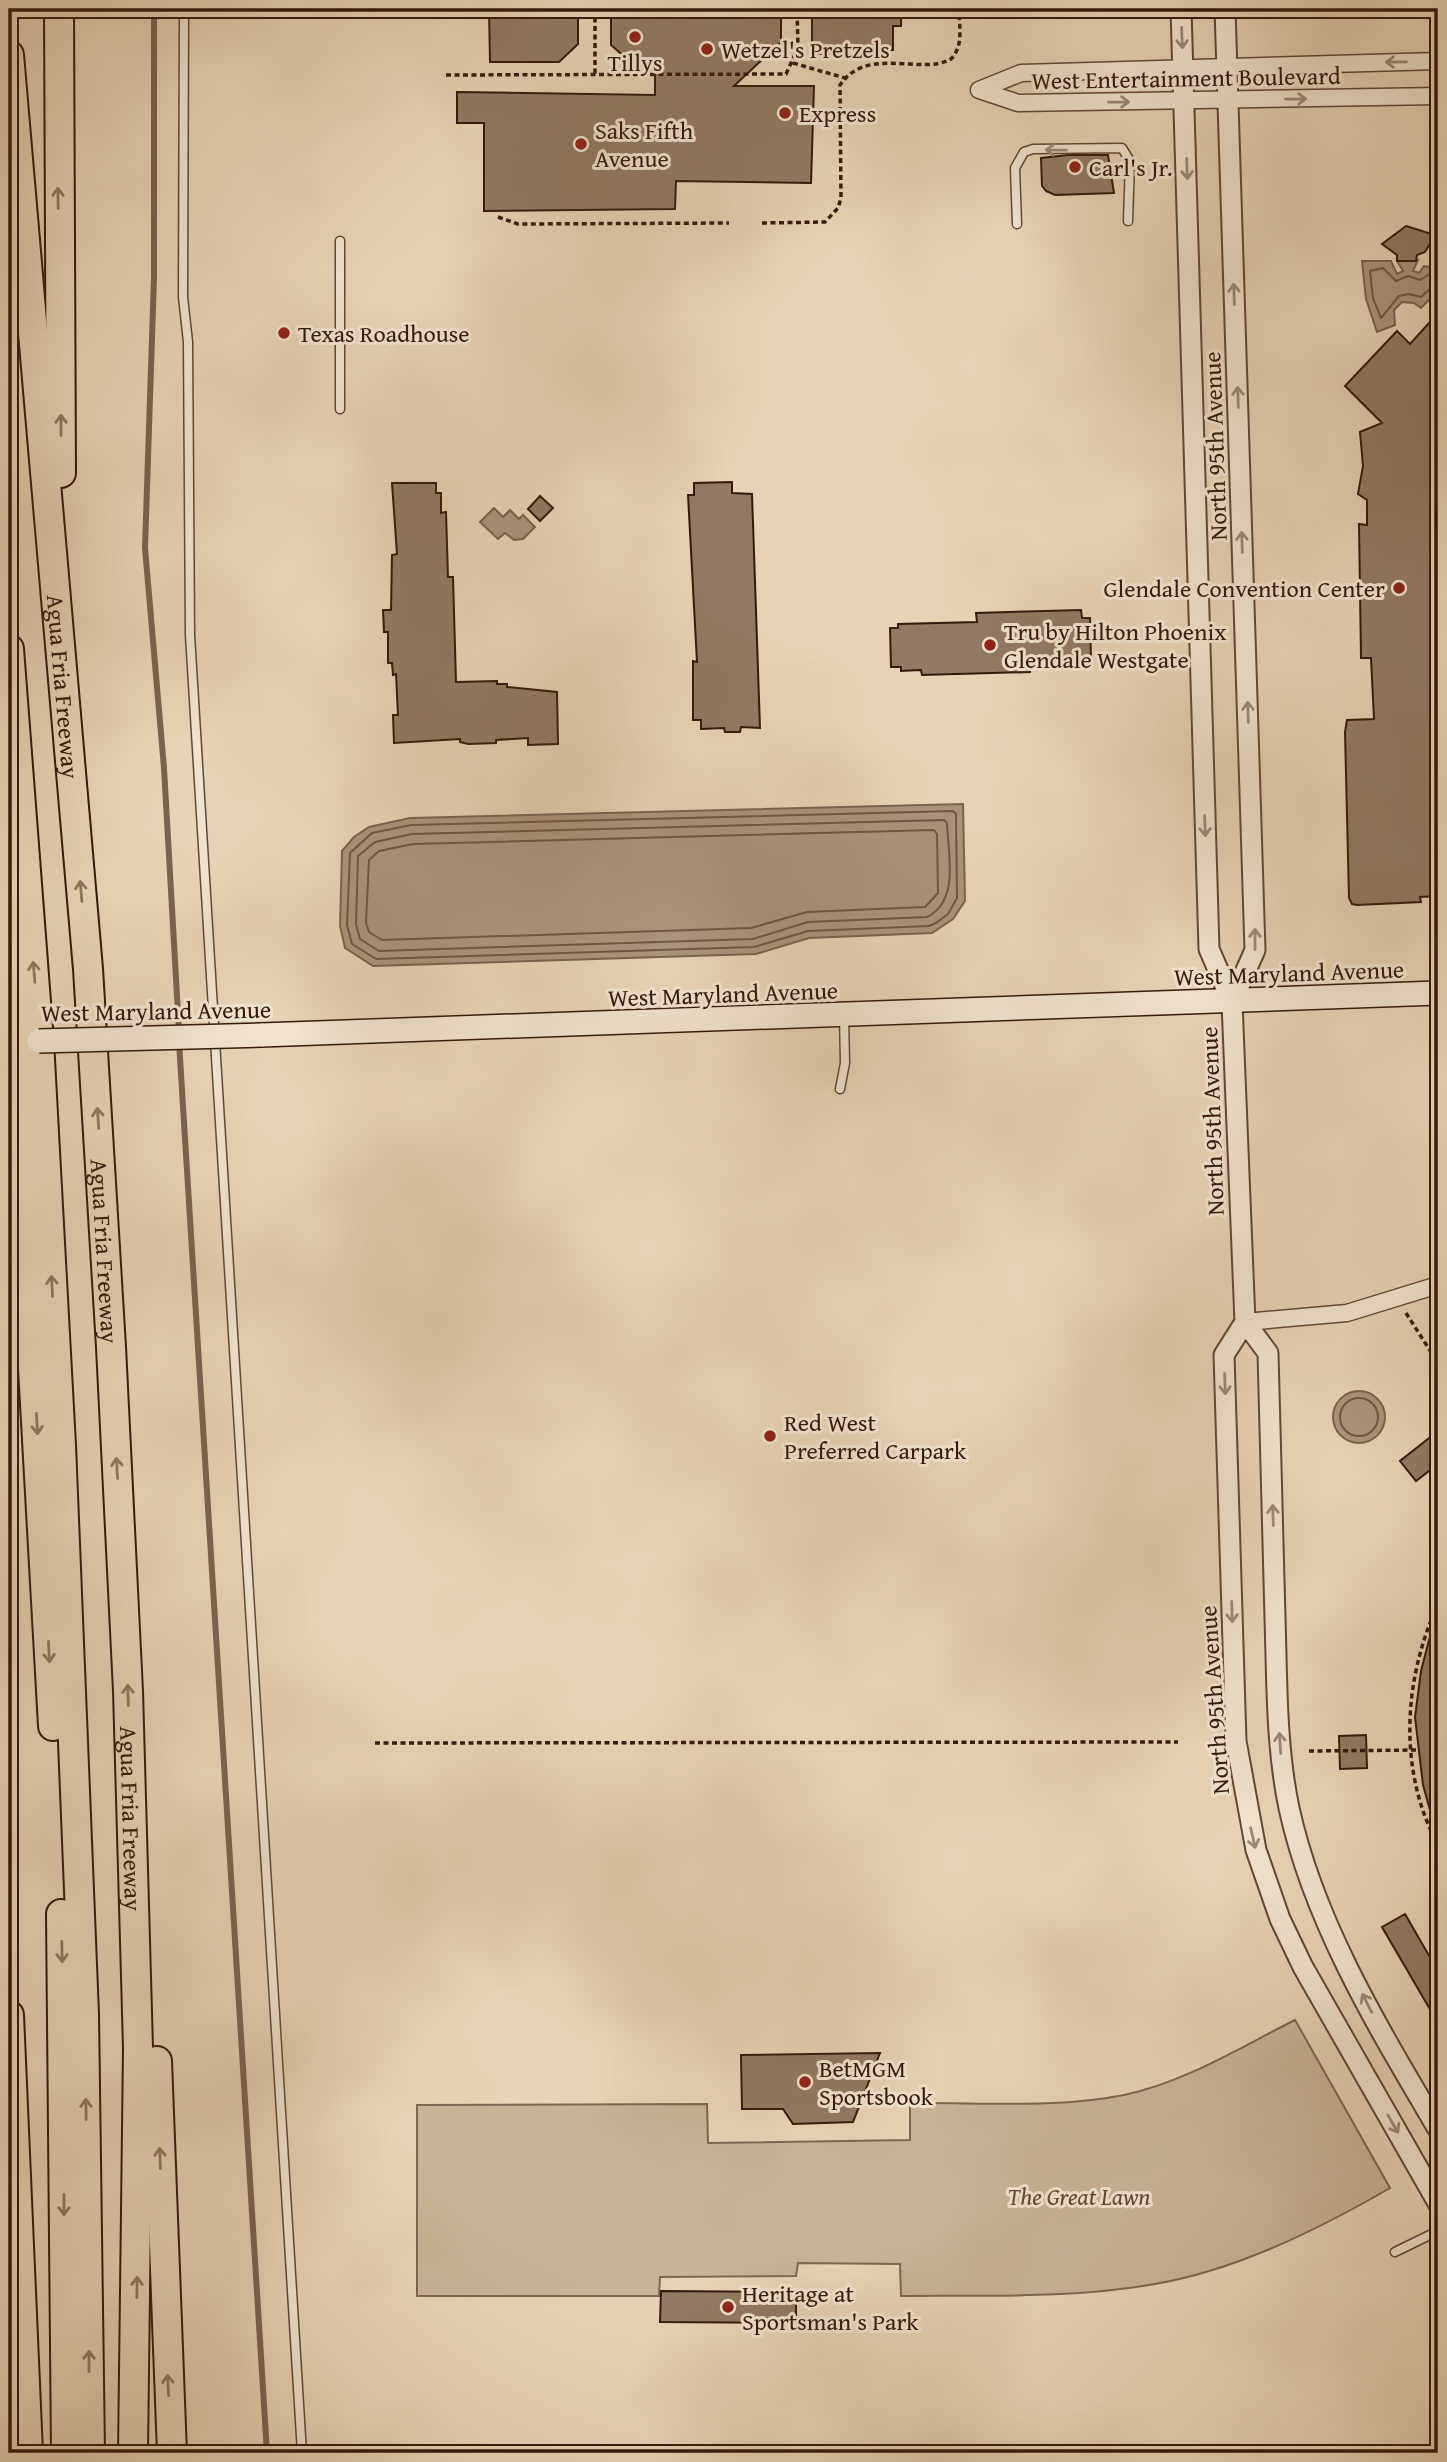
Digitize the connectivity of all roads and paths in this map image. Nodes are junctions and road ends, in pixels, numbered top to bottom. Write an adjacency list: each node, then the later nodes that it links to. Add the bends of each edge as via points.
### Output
1 (59, 9): 26 (highway, one-way to 1)
2 (184, 9): 57 (lane, via 183,298 188,342 191,661)
3 (595, 9): 14 (path)
4 (797, 9): 10 (path, via 798,48)
5 (959, 9): 15 (path, via 958,50 951,59 875,65)
6 (1181, 9): 12 (street, North 95th Avenue, one-way to 12)
7 (1225, 9): 11 (street, North 95th Avenue)
8 (9, 55): 26 (highway, Agua Fria Freeway)
9 (1438, 61): 11 (street, West Entertainment Boulevard, one-way to 11)
10 (793, 64): 14 (path, via 786,74); 15 (path)
11 (1227, 66): 12 (street, West Entertainment Boulevard); 17 (street, North 95th Avenue)
12 (1183, 67): 18 (street, North 95th Avenue); 18 (street, West Entertainment Boulevard, one-way to 18, via 1021,73 979,90 1018,103)
13 (446, 75): 14 (path)
14 (595, 75)
15 (845, 78): 22 (path, via 840,85 838,208 825,222)
16 (1438, 96): 17 (street, West Entertainment Boulevard, one-way to 16)
17 (1228, 100): 18 (street, West Entertainment Boulevard); 30 (street, North 95th Avenue, one-way to 17, via 1255,950)
18 (1184, 101): 30 (street, North 95th Avenue, one-way to 30, via 1209,949)
19 (498, 217): 21 (path, via 519,224)
20 (1128, 221): 23 (lane, one-way to 23, via 1130,161 1122,148 1033,149 1024,152 1015,169)
21 (729, 223)
22 (762, 223)
23 (1017, 224)
24 (340, 241): 25 (lane)
25 (340, 409)
26 (61, 640): 46 (highway, Agua Fria Freeway, one-way to 26, via 103,1206)
27 (9, 649): 32 (highway, one-way to 27)
28 (9, 939): 32 (highway)
29 (1438, 993): 30 (main road, West Maryland Avenue)
30 (1232, 1002): 31 (main road, West Maryland Avenue); 36 (street, North 95th Avenue)
31 (844, 1016): 32 (main road, West Maryland Avenue, bridge); 33 (lane, via 845,1063)
32 (21, 1041): 37 (highway)
33 (840, 1089)
34 (1438, 1285): 35 (street)
35 (1398, 1300): 36 (street, via 1347,1313); 38 (path)
36 (1245, 1322): 48 (street, one-way to 36, via 1342,1954 1309,1879 1289,1810 1279,1741 1268,1353); 49 (street, North 95th Avenue, one-way to 49, via 1224,1355 1236,1741 1247,1815 1268,1888 1303,1967)
37 (44, 1355): 53 (highway, one-way to 53, via 60,1851); 54 (highway, one-way to 37, via 84,2014)
38 (1438, 1363)
39 (1438, 1604): 42 (path, via 1424,1634 1415,1679 1408,1718)
40 (1178, 1742): 41 (path)
41 (375, 1744)
42 (1411, 1750): 43 (path); 44 (path); 45 (path, via 1416,1790)
43 (1418, 1750)
44 (1309, 1751)
45 (1438, 1845)
46 (134, 1861): 55 (highway, Agua Fria Freeway, one-way to 46, via 138,2232); 56 (highway, one-way to 46, via 152,1943)
47 (9, 2015): 52 (highway)
48 (1438, 2129)
49 (1438, 2203)
50 (1438, 2231): 51 (lane)
51 (1395, 2252)
52 (28, 2453)
53 (66, 2453)
54 (90, 2453)
55 (133, 2453)
56 (172, 2453)
57 (302, 2453)

